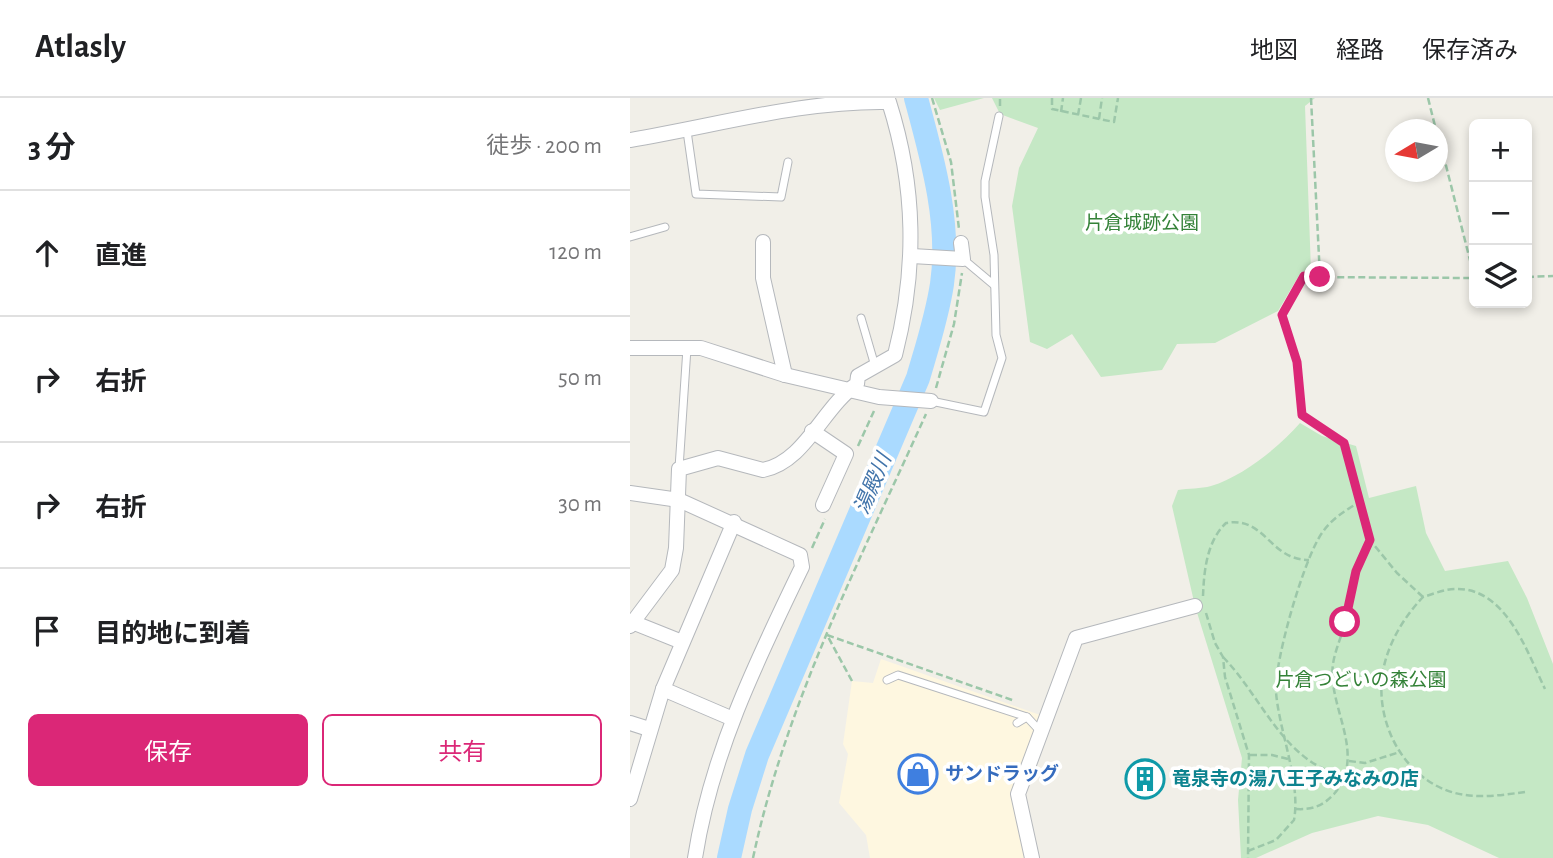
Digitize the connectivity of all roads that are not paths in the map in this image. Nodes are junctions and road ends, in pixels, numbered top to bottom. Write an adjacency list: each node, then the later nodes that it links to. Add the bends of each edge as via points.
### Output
1 (999, 116): 10 (lane, via 985,181)
2 (687, 131): 3 (street); 4 (lane, via 696,194 781,197); 9 (street, via 809,107 889,102 908,178)
3 (630, 140)
4 (788, 162)
5 (665, 227): 6 (lane)
6 (630, 237)
7 (764, 242): 15 (street, via 763,278)
8 (961, 253): 9 (street); 10 (lane)
9 (914, 256): 14 (street, via 895,355)
10 (994, 285): 17 (lane, via 1002,358 988,408 980,413)
11 (861, 318): 14 (lane)
12 (687, 346): 13 (street); 15 (street); 19 (lane)
13 (630, 348)
14 (874, 366): 16 (street)
15 (785, 375): 16 (street)
16 (849, 389): 17 (street); 18 (street)
17 (929, 401)
18 (812, 430): 19 (street, via 789,458 772,468 752,469 718,458); 22 (street, via 846,454)
19 (679, 469): 21 (street)
20 (630, 493): 21 (street)
21 (679, 500): 23 (street); 25 (street, via 672,570)
22 (823, 505)
23 (734, 523): 26 (street); 30 (street, via 800,555 802,566)
24 (1195, 606): 34 (street, via 1076,638)
25 (631, 623): 26 (street)
26 (682, 642): 28 (street)
27 (887, 680): 29 (lane, via 898,676)
28 (663, 689): 30 (street); 33 (street)
29 (1027, 717): 32 (lane); 34 (lane)
30 (733, 719): 36 (street, via 711,785)
31 (630, 723): 33 (street)
32 (1017, 723)
33 (649, 729): 35 (street)
34 (1041, 733): 37 (street, via 1018,794)
35 (630, 799)
36 (695, 858)
37 (1031, 858)

